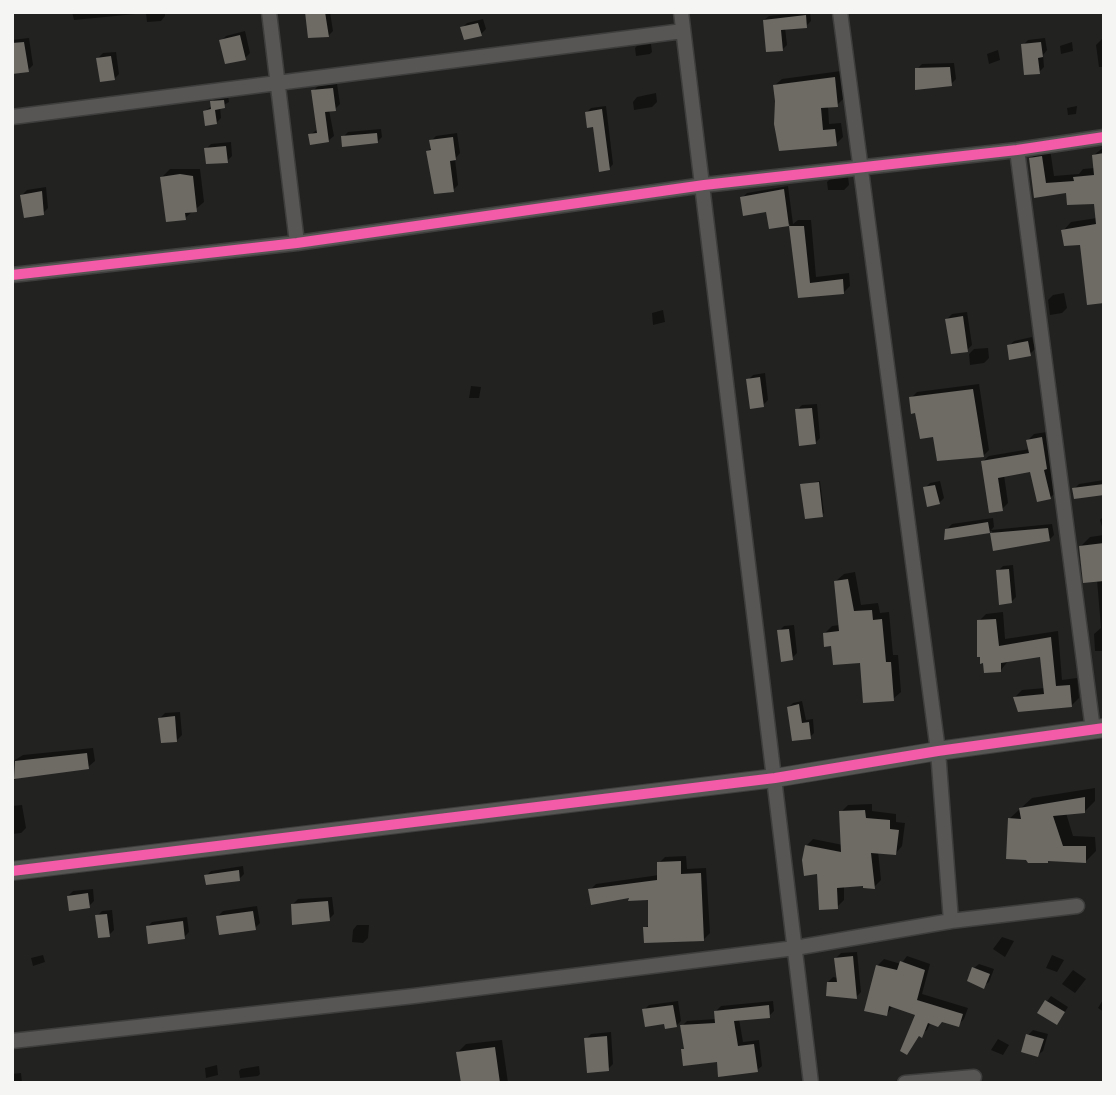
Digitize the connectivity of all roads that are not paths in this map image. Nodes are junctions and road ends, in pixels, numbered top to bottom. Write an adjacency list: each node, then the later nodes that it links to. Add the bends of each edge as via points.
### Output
1 (269, 12): 5 (street)
2 (681, 12): 4 (street)
3 (841, 12): 9 (street)
4 (683, 31): 5 (street); 10 (street)
5 (278, 85): 6 (street); 11 (street)
6 (12, 117)
7 (1104, 137): 8 (street)
8 (1017, 150): 9 (street); 13 (street)
9 (862, 167): 10 (street); 14 (street)
10 (704, 185): 11 (street); 15 (street)
11 (297, 243): 12 (street)
12 (12, 275)
13 (1098, 729): 14 (street)
14 (938, 751): 15 (street); 18 (street)
15 (775, 778): 16 (street); 19 (street)
16 (12, 871)
17 (1077, 906): 18 (street)
18 (951, 921): 19 (street)
19 (795, 948): 20 (street); 22 (street)
20 (12, 1041)
21 (974, 1077): 23 (street)
22 (811, 1083)
23 (905, 1083)

